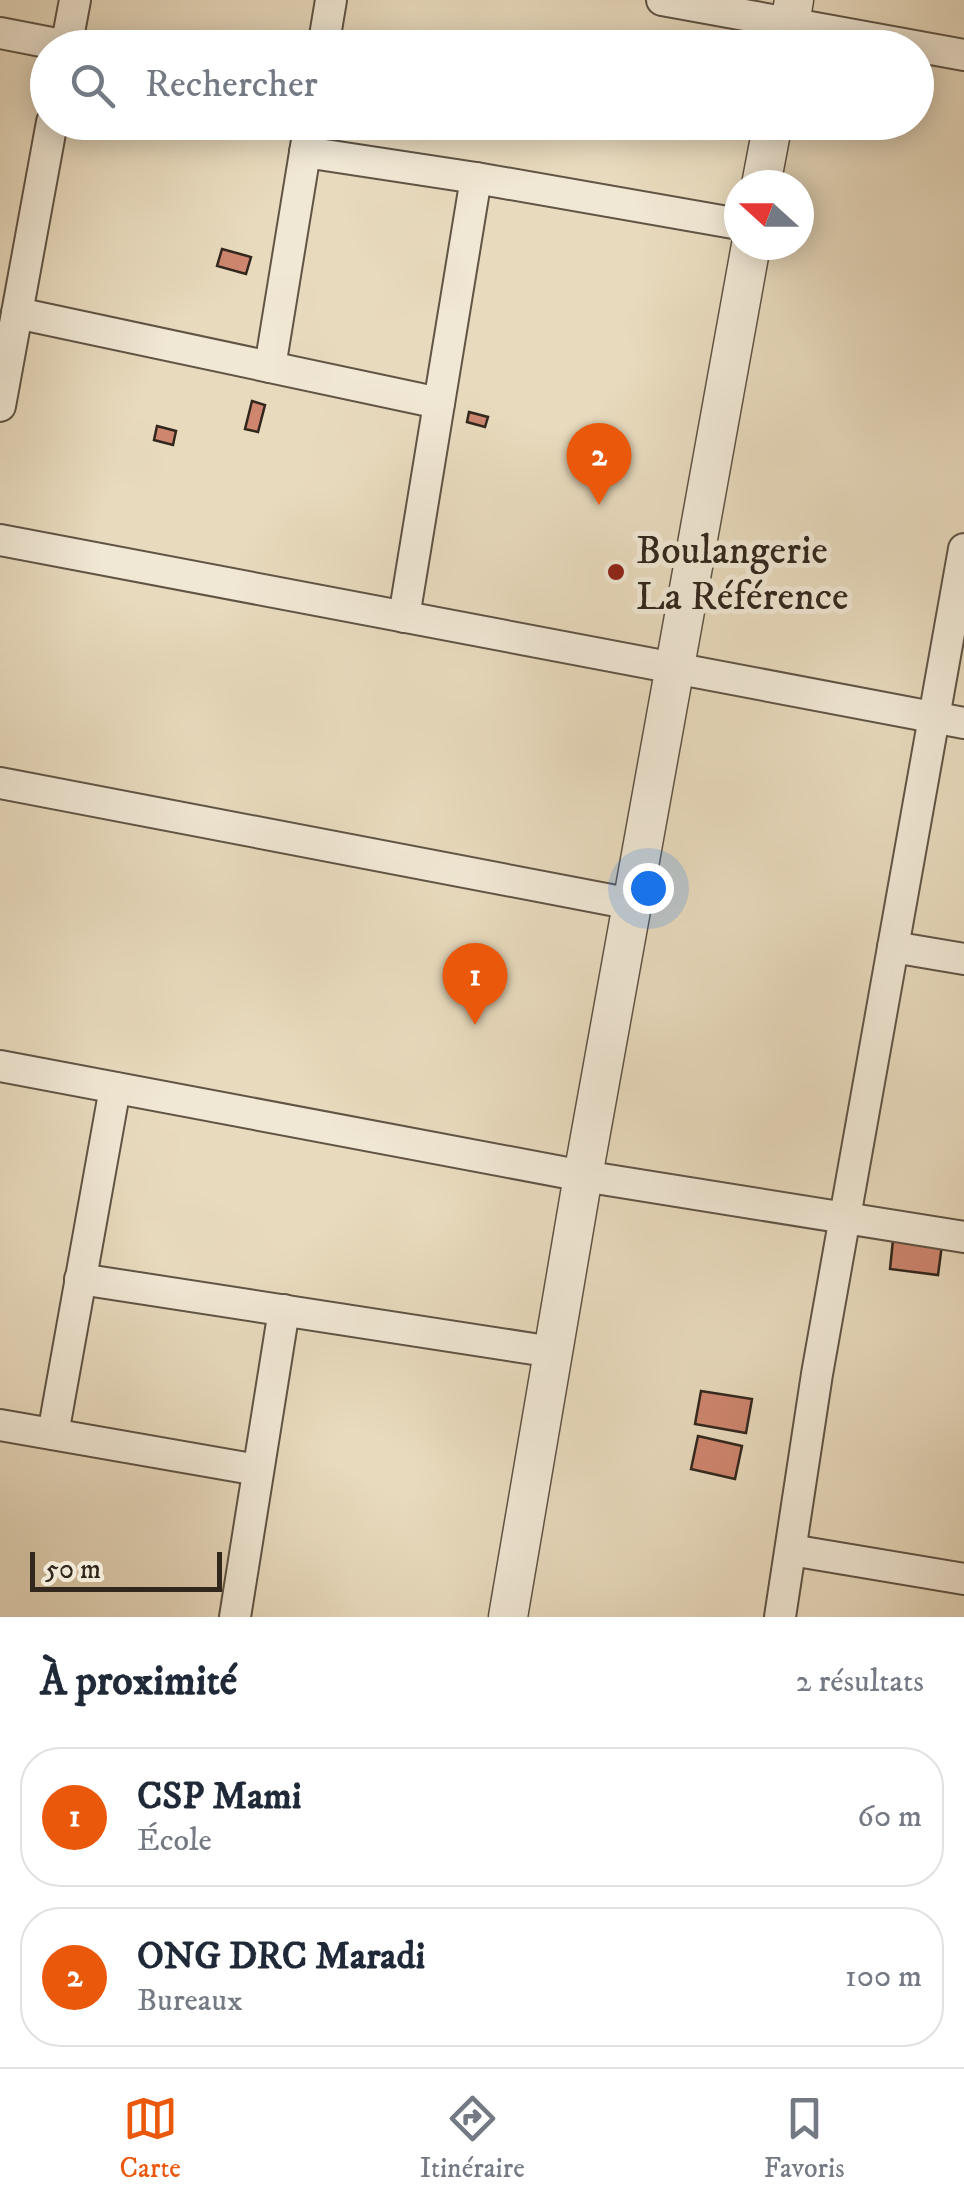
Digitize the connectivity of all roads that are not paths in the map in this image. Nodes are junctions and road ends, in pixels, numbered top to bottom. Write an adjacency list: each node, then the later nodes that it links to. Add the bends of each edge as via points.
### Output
1 (75, 0): 5 (street)
2 (330, 0): 6 (street)
3 (662, 0): 4 (street)
4 (790, 24): 7 (street)
5 (69, 30)
6 (326, 30)
7 (824, 30)
8 (0, 33): 9 (street)
9 (30, 39)
10 (934, 50): 11 (street)
11 (964, 55)
12 (49, 140): 20 (street)
13 (308, 140): 21 (street)
14 (320, 140): 17 (street)
15 (769, 140): 16 (street)
16 (764, 170)
17 (476, 178): 18 (street); 22 (street)
18 (724, 221)
19 (747, 260): 27 (street)
20 (17, 313): 21 (street); 23 (street)
21 (270, 367): 22 (street)
22 (439, 403): 26 (street)
23 (0, 406)
24 (0, 540): 26 (street)
25 (964, 549): 28 (street)
26 (404, 618): 27 (street)
27 (674, 670): 28 (street); 31 (street)
28 (934, 718): 29 (street); 32 (street)
29 (964, 723)
30 (0, 783): 31 (street)
31 (632, 904): 36 (street)
32 (893, 947): 33 (street); 37 (street)
33 (964, 959)
34 (0, 1066): 35 (street)
35 (114, 1088): 36 (street); 39 (street)
36 (583, 1176): 37 (street); 41 (street)
37 (845, 1218): 38 (street); 45 (street)
38 (964, 1237)
39 (80, 1279): 40 (street); 43 (street)
40 (284, 1310): 41 (street); 44 (street)
41 (553, 1352): 48 (street)
42 (0, 1425): 43 (street)
43 (52, 1434): 44 (street)
44 (258, 1470): 47 (street)
45 (791, 1550): 46 (street); 49 (street)
46 (964, 1578)
47 (235, 1617)
48 (508, 1617)
49 (780, 1617)

